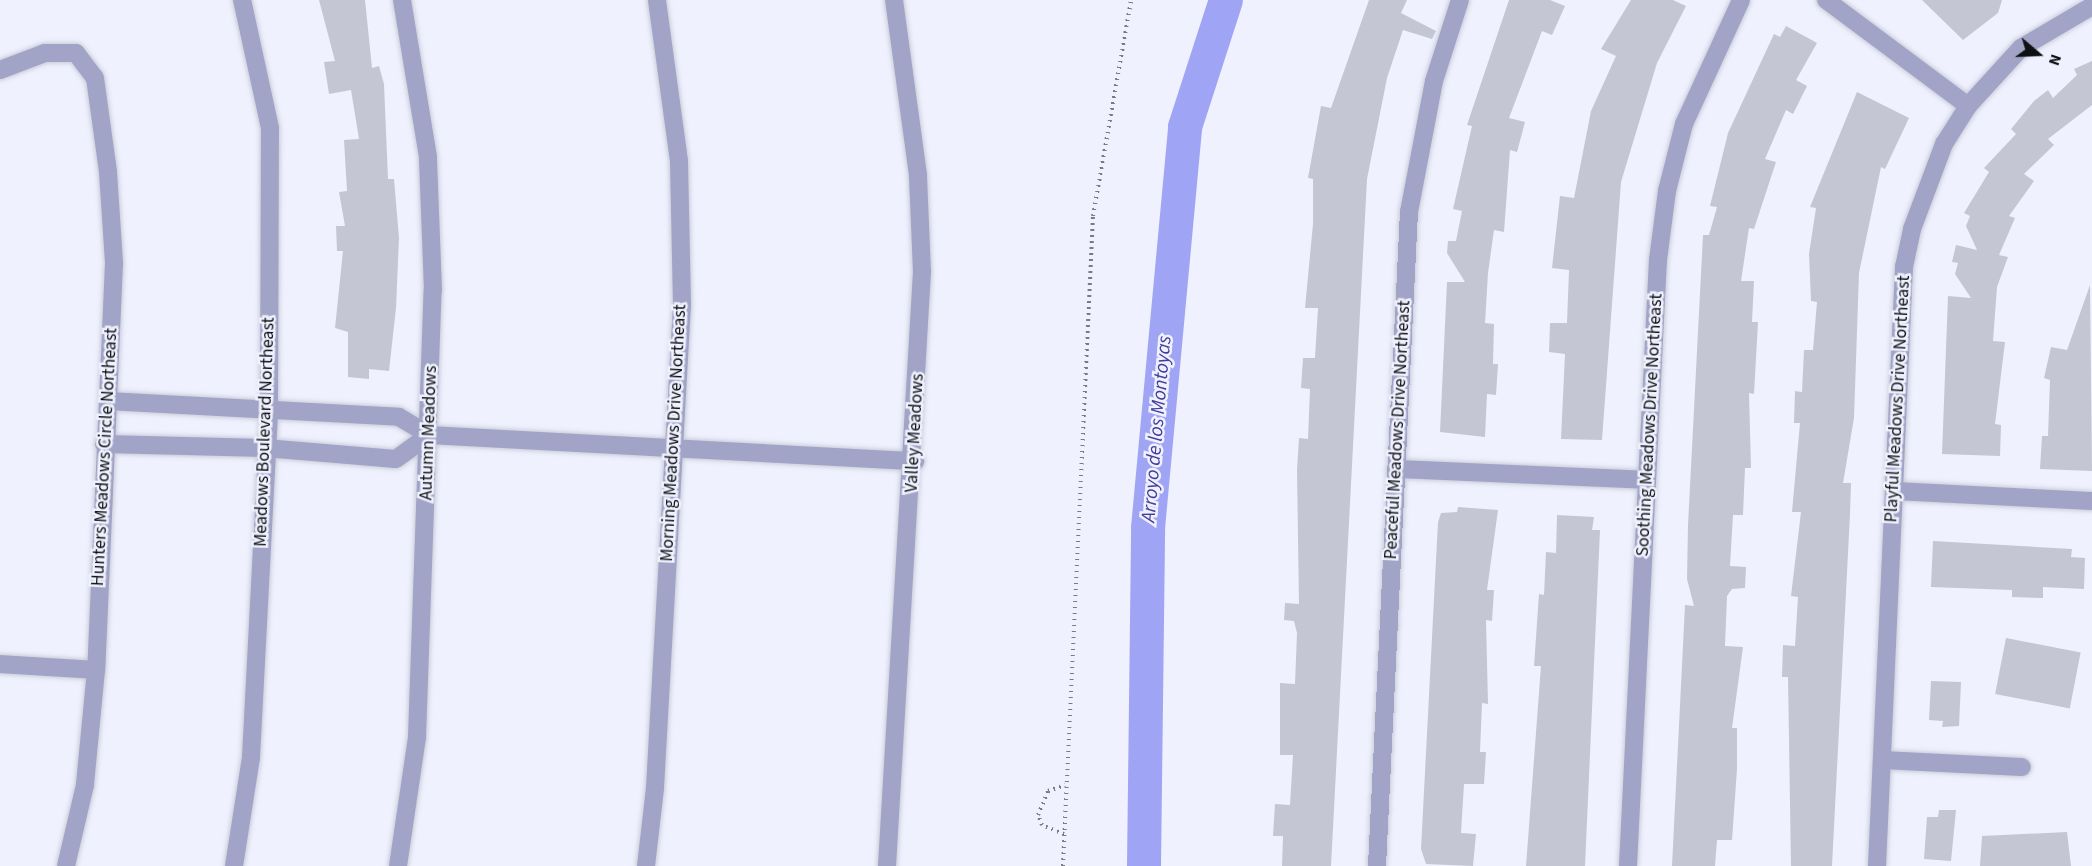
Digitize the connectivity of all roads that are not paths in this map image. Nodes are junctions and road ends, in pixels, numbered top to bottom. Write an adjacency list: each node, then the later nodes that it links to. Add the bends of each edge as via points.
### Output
1 (242, 0): 12 (street, Meadows Boulevard Northeast, via 270,128)
2 (402, 0): 13 (street, Autumn Meadows, via 428,157 433,290)
3 (657, 0): 16 (street, Morning Meadows Drive Northeast, via 679,161 682,304)
4 (894, 0): 17 (street, Valley Meadows, via 918,175 922,272)
5 (1460, 0): 18 (street, Peaceful Meadows Drive Northeast, via 1413,168)
6 (1741, 0): 19 (street, Soothing Meadows Drive Northeast, via 1684,124 1667,190)
7 (1826, 0): 10 (street)
8 (2092, 6): 10 (street, Playful Meadows Drive Northeast, via 2021,48)
9 (0, 70): 11 (street, Hunters Meadows Circle Northeast, via 45,53 76,53 95,78 108,172 114,263)
10 (1968, 106): 20 (street, Playful Meadows Drive Northeast, via 1944,144 1912,229 1904,267)
11 (108, 401): 12 (street); 14 (street, Hunters Meadows Circle Northeast)
12 (269, 408): 13 (street, via 399,417); 15 (street, Meadows Boulevard Northeast)
13 (429, 435): 15 (street, via 396,459); 16 (street); 28 (street, Autumn Meadows, via 417,737)
14 (104, 444): 15 (street); 23 (street, Hunters Meadows Circle Northeast)
15 (265, 448): 27 (street, Meadows Boulevard Northeast, via 251,757)
16 (673, 449): 17 (street); 29 (street, Morning Meadows Drive Northeast)
17 (915, 461): 30 (street, Valley Meadows)
18 (1396, 469): 19 (street); 31 (street, Peaceful Meadows Drive Northeast)
19 (1647, 480): 32 (street, Soothing Meadows Drive Northeast)
20 (1894, 491): 21 (street); 24 (street, Playful Meadows Drive Northeast)
21 (2092, 501)
22 (0, 664): 23 (street)
23 (96, 670): 26 (street, Hunters Meadows Circle Northeast, via 85,785)
24 (1882, 760): 25 (street); 33 (street, Playful Meadows Drive Northeast)
25 (2022, 767)
26 (66, 866)
27 (234, 866)
28 (398, 866)
29 (646, 866)
30 (886, 866)
31 (1377, 866)
32 (1628, 866)
33 (1877, 866)

